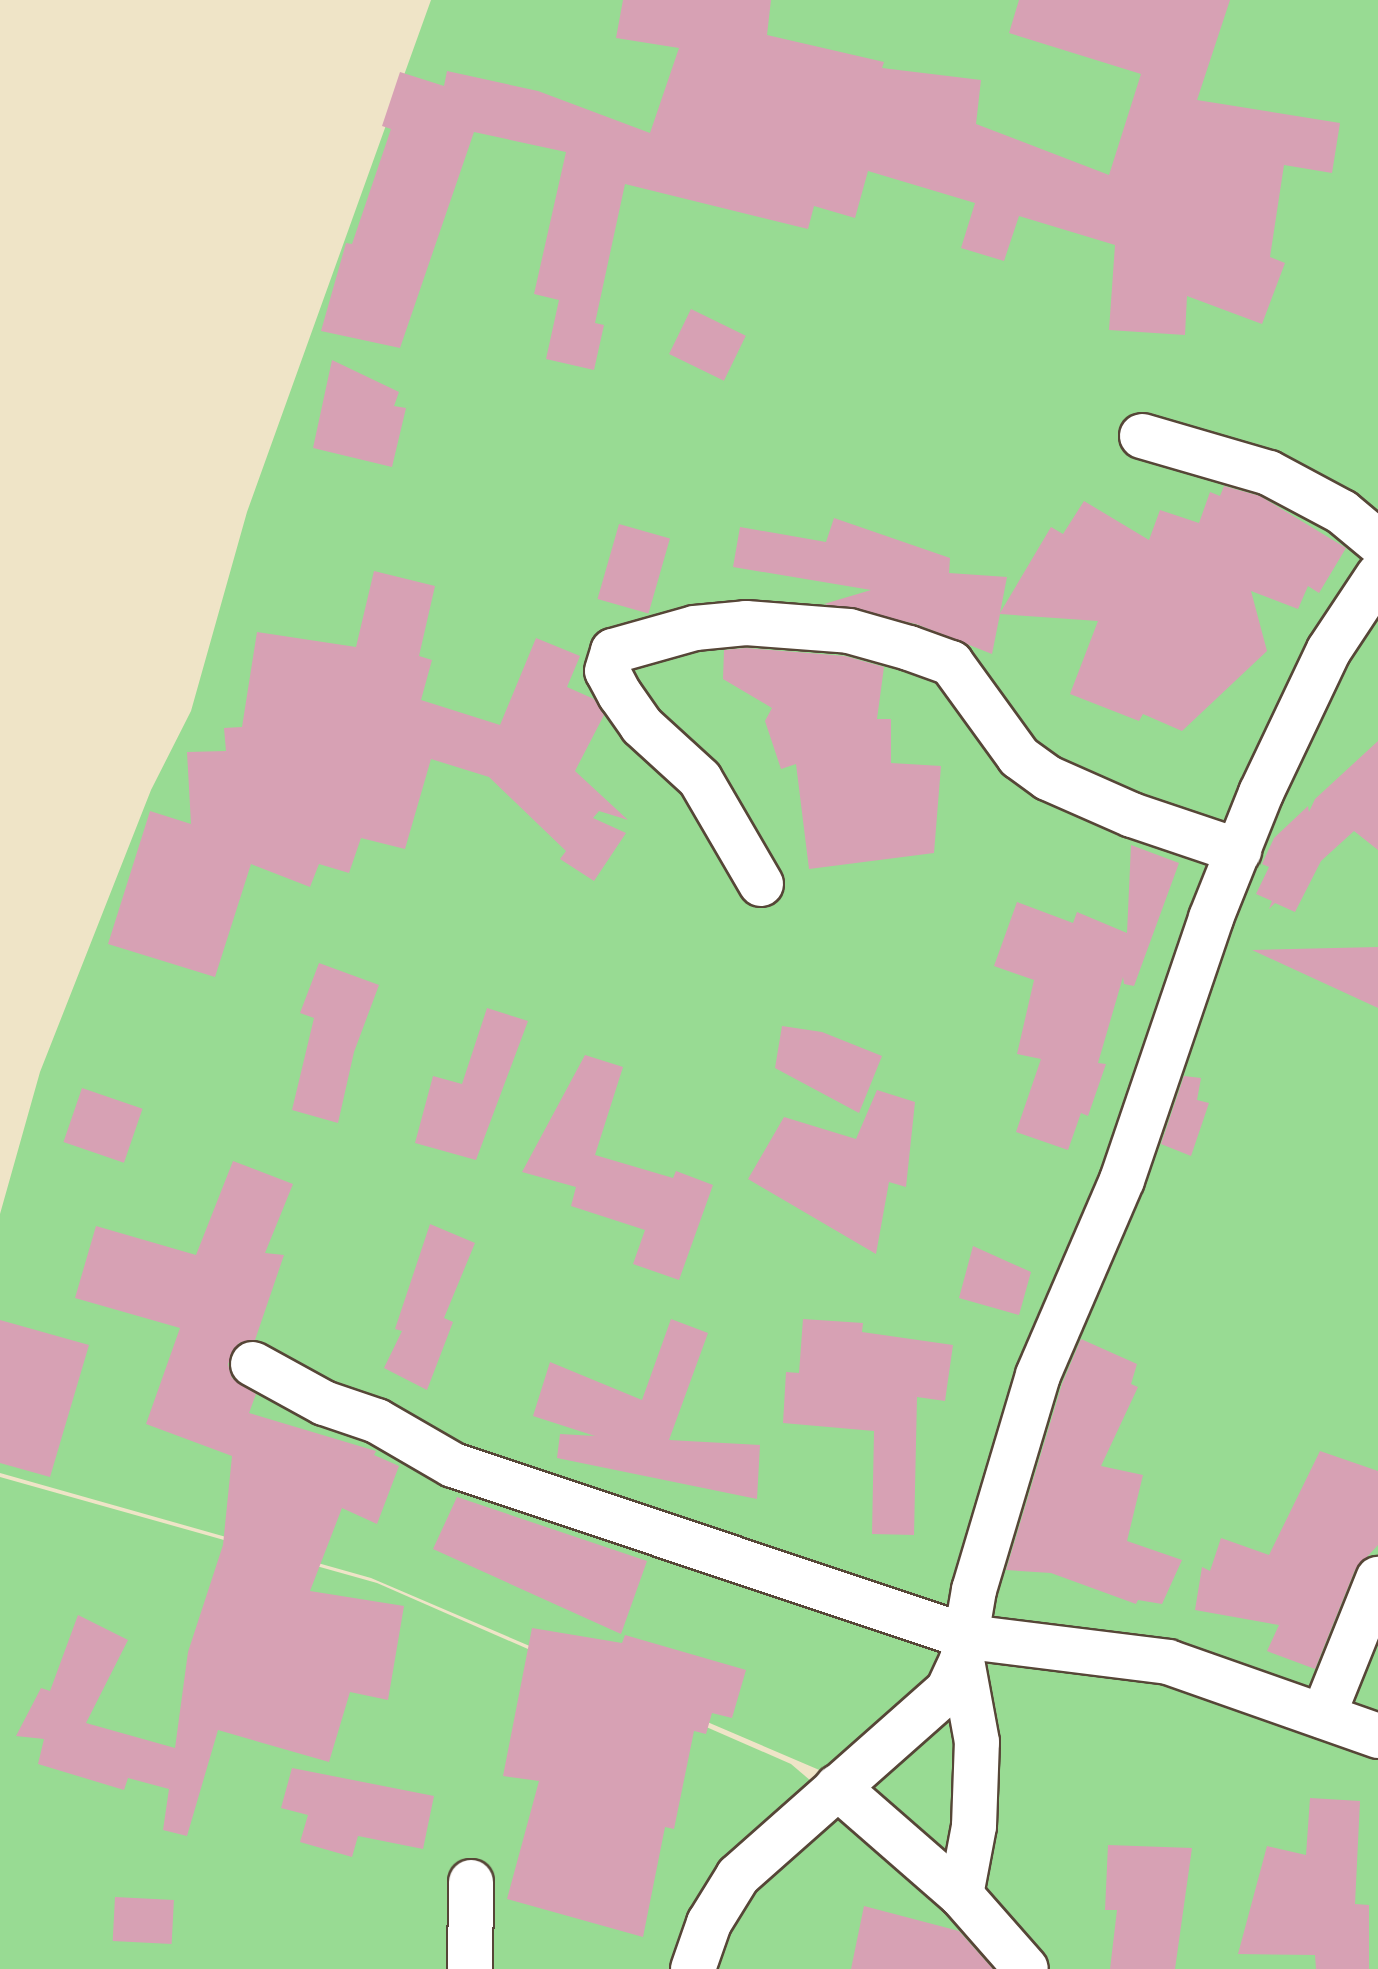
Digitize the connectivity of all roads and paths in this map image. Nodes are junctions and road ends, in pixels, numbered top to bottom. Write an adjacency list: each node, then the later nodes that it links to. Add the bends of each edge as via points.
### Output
1 (1142, 436): 2 (street, via 1269,473 1342,512)
2 (1378, 542)
3 (1378, 576): 4 (street, via 1329,650)
4 (1239, 851): 5 (street, via 1132,815 1048,778 1019,757 951,663 909,648 849,631 746,623 695,628 613,651 607,671 620,695 642,726 700,779); 8 (street, via 1122,1180 1038,1375 974,1590)
5 (761, 884)
6 (253, 1364): 8 (street, via 324,1403 377,1421 453,1465)
7 (1378, 1579): 9 (street)
8 (965, 1648): 9 (street, via 1168,1662); 11 (street, via 948,1690); 13 (street, via 977,1742 974,1826)
9 (1323, 1716): 10 (street)
10 (1378, 1736)
11 (837, 1787): 13 (street); 15 (street, via 738,1876 709,1923)
12 (471, 1882): 14 (street)
13 (961, 1895): 16 (street)
14 (470, 1969)
15 (693, 1969)
16 (1026, 1969)

